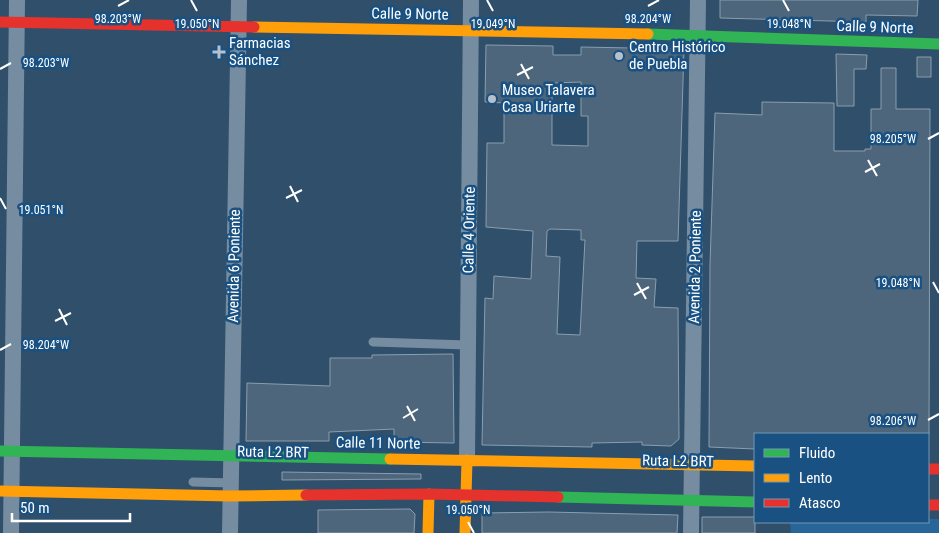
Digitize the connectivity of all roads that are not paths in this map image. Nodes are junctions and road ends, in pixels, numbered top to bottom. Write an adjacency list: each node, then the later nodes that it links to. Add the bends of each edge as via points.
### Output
1 (17, 0): 6 (street)
2 (239, 0): 7 (street, Avenida 6 Poniente)
3 (472, 0): 8 (street, Calle 4 Oriente)
4 (698, 0): 9 (street, Avenida 2 Poniente)
5 (0, 22): 6 (main road, Calle 9 Norte)
6 (17, 22): 7 (main road, Calle 9 Norte); 13 (street)
7 (238, 26): 8 (main road, Calle 9 Norte); 14 (street, Avenida 6 Poniente)
8 (471, 30): 9 (main road, Calle 9 Norte); 12 (street, Calle 4 Oriente)
9 (698, 35): 10 (main road, Calle 9 Norte); 19 (street, Avenida 2 Poniente)
10 (939, 44)
11 (372, 342): 12 (lane)
12 (468, 345): 15 (street, Calle 4 Oriente)
13 (5, 453): 14 (main road, Calle 11 Norte); 20 (street)
14 (230, 460): 15 (main road, Calle 11 Norte); 22 (street, Avenida 6 Poniente)
15 (466, 465): 17 (lane); 19 (main road, Calle 11 Norte); 23 (main road)
16 (754, 466): 19 (main road, Calle 11 Norte)
17 (574, 472)
18 (181, 482): 22 (lane)
19 (693, 482): 23 (main road, Calle 11 Norte); 25 (main road, Calle 11 Norte); 30 (street, Avenida 2 Poniente)
20 (9, 484): 22 (main road, Calle 11 Norte); 26 (street)
21 (367, 484): 23 (lane)
22 (234, 487): 24 (main road, Calle 11 Norte); 27 (street, Avenida 6 Poniente)
23 (465, 490): 24 (main road, Calle 11 Norte); 29 (main road)
24 (429, 494): 28 (main road)
25 (754, 502)
26 (11, 533)
27 (230, 533)
28 (428, 533)
29 (465, 533)
30 (691, 533)

